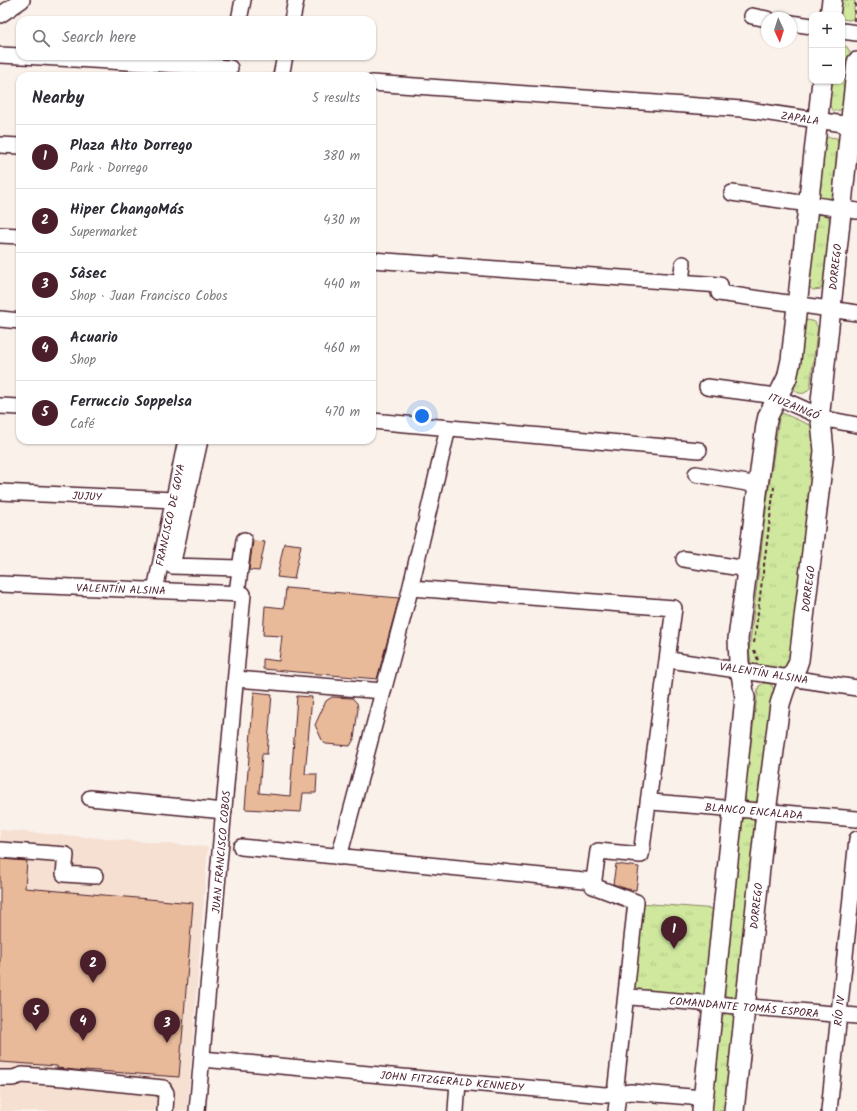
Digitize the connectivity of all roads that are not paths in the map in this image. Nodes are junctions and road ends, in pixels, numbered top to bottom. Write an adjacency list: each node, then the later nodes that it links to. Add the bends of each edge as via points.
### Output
1 (22, 0): 6 (street)
2 (243, 0): 7 (street)
3 (296, 0): 8 (street)
4 (832, 0): 5 (main road)
5 (830, 12)
6 (0, 15)
7 (240, 16)
8 (293, 16)
9 (752, 16): 10 (street)
10 (761, 18)
11 (797, 23): 12 (street)
12 (809, 25)
13 (0, 55): 14 (street)
14 (16, 56)
15 (98, 60): 18 (street)
16 (284, 60): 19 (street)
17 (857, 62): 23 (main road, DORREGO)
18 (230, 67)
19 (282, 72)
20 (376, 83): 22 (street, ZAPALA, via 742,109)
21 (822, 84): 22 (main road)
22 (818, 120): 23 (street, ZAPALA); 27 (main road)
23 (854, 126): 28 (main road, DORREGO)
24 (0, 145): 25 (street)
25 (16, 146)
26 (732, 193): 27 (street)
27 (808, 204): 28 (street); 34 (main road)
28 (849, 210): 35 (main road, DORREGO)
29 (0, 235): 30 (street)
30 (16, 236)
31 (376, 260): 33 (street)
32 (683, 264): 33 (street)
33 (681, 282): 34 (street)
34 (798, 304): 35 (street); 40 (main road, via 791,360 787,378)
35 (830, 309): 36 (street); 43 (main road, DORREGO)
36 (857, 313)
37 (0, 319): 38 (street)
38 (16, 321)
39 (707, 387): 40 (street, ITUZAINGÓ)
40 (778, 398): 43 (street, ITUZAINGÓ); 51 (main road, via 766,425)
41 (0, 406): 42 (street)
42 (16, 407)
43 (820, 417): 45 (street, ITUZAINGÓ); 64 (main road, DORREGO, via 824,451 799,660 796,671)
44 (376, 421): 46 (street)
45 (857, 424)
46 (448, 428): 49 (street); 59 (street)
47 (185, 444): 53 (street, FRANCISCO DE GOYA)
48 (199, 444): 56 (street, via 172,566)
49 (699, 450)
50 (696, 474): 51 (street)
51 (766, 482): 57 (main road)
52 (0, 492): 53 (street, JUJUY)
53 (174, 500): 60 (street, FRANCISCO DE GOYA)
54 (244, 540): 56 (street, JUAN FRANCISCO COBOS)
55 (684, 559): 57 (street)
56 (239, 568): 61 (street, JUAN FRANCISCO COBOS)
57 (747, 569): 63 (main road, via 738,639)
58 (0, 584): 60 (street, VALENTÍN ALSINA)
59 (411, 588): 67 (street); 79 (street, via 674,608 641,855 598,851)
60 (155, 590): 61 (street, VALENTÍN ALSINA)
61 (240, 594): 65 (street, JUAN FRANCISCO COBOS)
62 (670, 660): 63 (street, VALENTÍN ALSINA)
63 (741, 670): 64 (street, VALENTÍN ALSINA); 70 (main road, via 745,698)
64 (790, 677): 66 (street, VALENTÍN ALSINA); 72 (main road, DORREGO, via 780,704)
65 (236, 679): 67 (street); 71 (street, JUAN FRANCISCO COBOS)
66 (857, 688)
67 (383, 691): 77 (street)
68 (90, 798): 71 (street)
69 (652, 802): 70 (street, BLANCO ENCALADA)
70 (734, 809): 72 (street, BLANCO ENCALADA); 81 (main road)
71 (224, 811): 85 (street, JUAN FRANCISCO COBOS)
72 (766, 812): 73 (street, BLANCO ENCALADA); 82 (main road, DORREGO)
73 (857, 819)
74 (857, 839): 83 (street, RÍO IV)
75 (241, 847): 77 (street)
76 (0, 850): 78 (street, via 66,856 64,874)
77 (339, 856): 79 (street)
78 (95, 876)
79 (594, 881): 88 (street, via 593,886 636,902)
80 (631, 998): 81 (street, COMANDANTE TOMÁS ESPORA)
81 (712, 1004): 82 (street, COMANDANTE TOMÁS ESPORA); 89 (main road)
82 (746, 1007): 83 (street, COMANDANTE TOMÁS ESPORA); 94 (main road, DORREGO)
83 (839, 1014): 84 (street, COMANDANTE TOMÁS ESPORA); 95 (street, RÍO IV)
84 (857, 1016)
85 (202, 1059): 87 (street, JOHN FITZGERALD KENNEDY); 91 (street, JUAN FRANCISCO COBOS)
86 (0, 1078): 90 (street, via 40,1076 163,1088 166,1093)
87 (458, 1082): 88 (street, JOHN FITZGERALD KENNEDY, via 605,1095); 92 (street)
88 (617, 1090): 89 (street, JOHN FITZGERALD KENNEDY); 93 (street)
89 (702, 1104)
90 (165, 1111)
91 (197, 1111)
92 (456, 1111)
93 (616, 1111)
94 (734, 1111)
95 (829, 1111)

